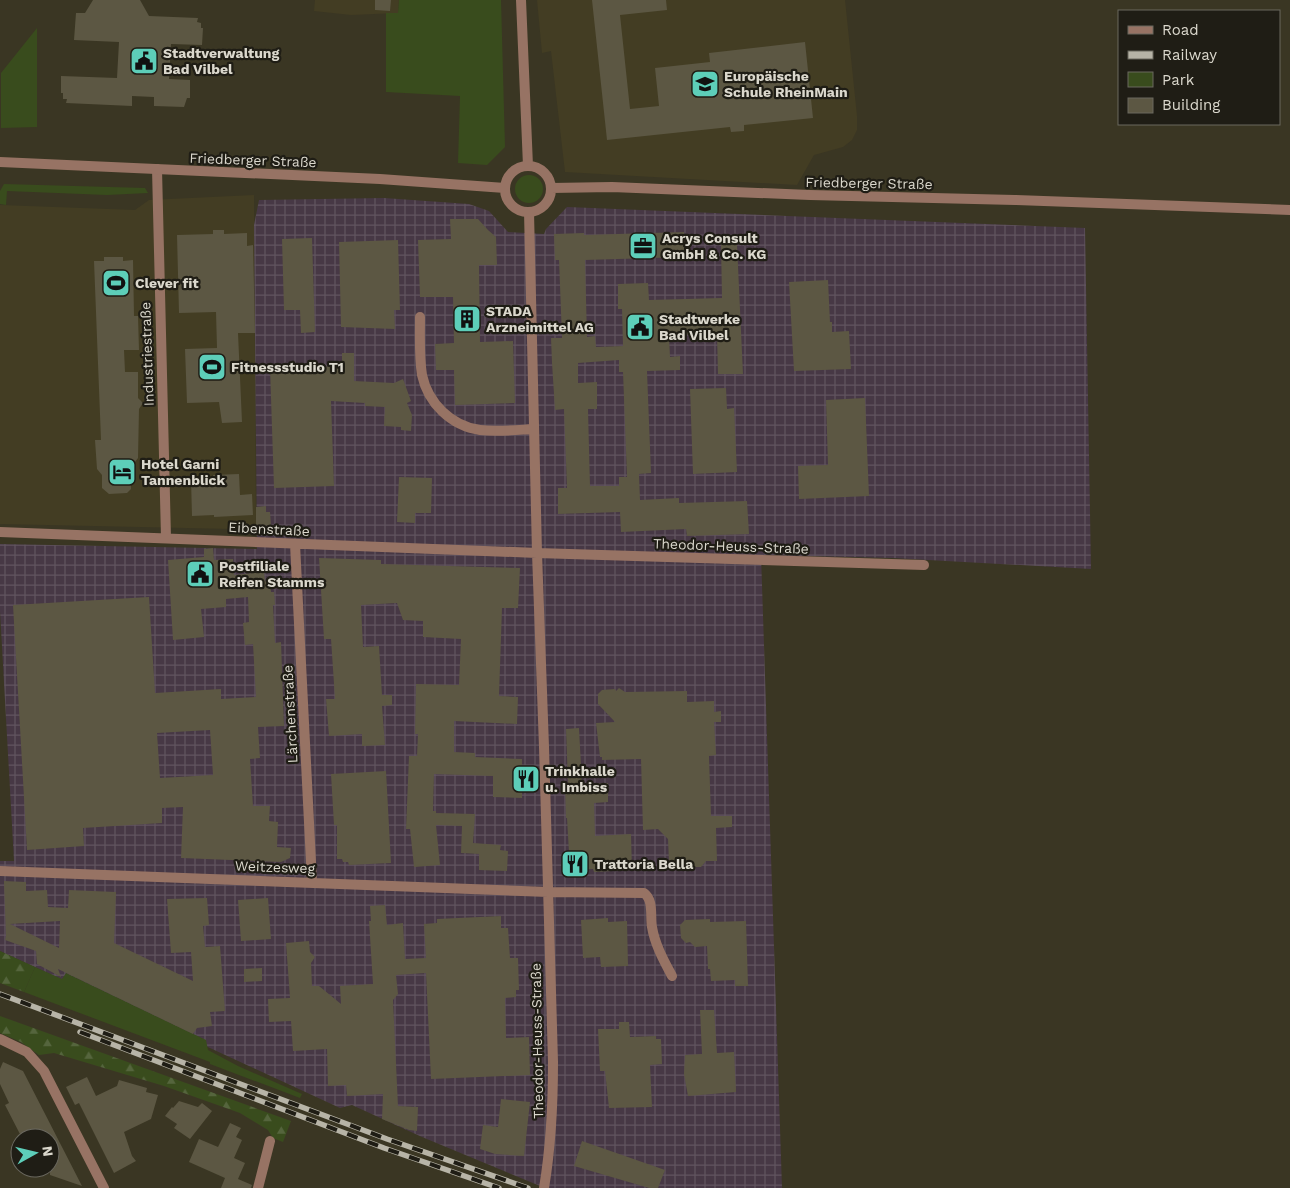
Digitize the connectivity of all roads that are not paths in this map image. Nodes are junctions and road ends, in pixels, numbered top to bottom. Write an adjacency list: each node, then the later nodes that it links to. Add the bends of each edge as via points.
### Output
1 (521, 0): 3 (street)
2 (0, 162): 4 (street, Friedberger Straße)
3 (528, 166): 5 (street, via 512,173); 6 (street, via 540,169)
4 (157, 169): 5 (street, Friedberger Straße); 12 (street, Industriestraße)
5 (505, 188): 8 (street, via 511,204 522,212)
6 (551, 188): 7 (street, Friedberger Straße, via 612,187); 8 (street, via 545,205)
7 (1290, 210)
8 (529, 212): 10 (street, Theodor-Heuss-Straße)
9 (420, 317): 10 (street, via 423,376 429,394 445,414 479,430)
10 (534, 429): 14 (street, Theodor-Heuss-Straße)
11 (0, 532): 12 (street, Eibenstraße)
12 (166, 538): 13 (street, Eibenstraße)
13 (295, 544): 14 (street, Eibenstraße); 17 (street, Lärchenstraße)
14 (537, 553): 15 (street, Theodor-Heuss-Straße); 18 (street, Theodor-Heuss-Straße)
15 (924, 565)
16 (0, 870): 17 (street, Weitzesweg)
17 (312, 882): 18 (street, Weitzesweg)
18 (548, 892): 19 (street, via 644,893 650,900 654,939); 24 (street, Theodor-Heuss-Straße, via 553,1107)
19 (672, 976)
20 (0, 1040): 22 (street, via 27,1052 44,1071)
21 (270, 1141): 23 (street)
22 (104, 1188)
23 (258, 1188)
24 (544, 1188)

